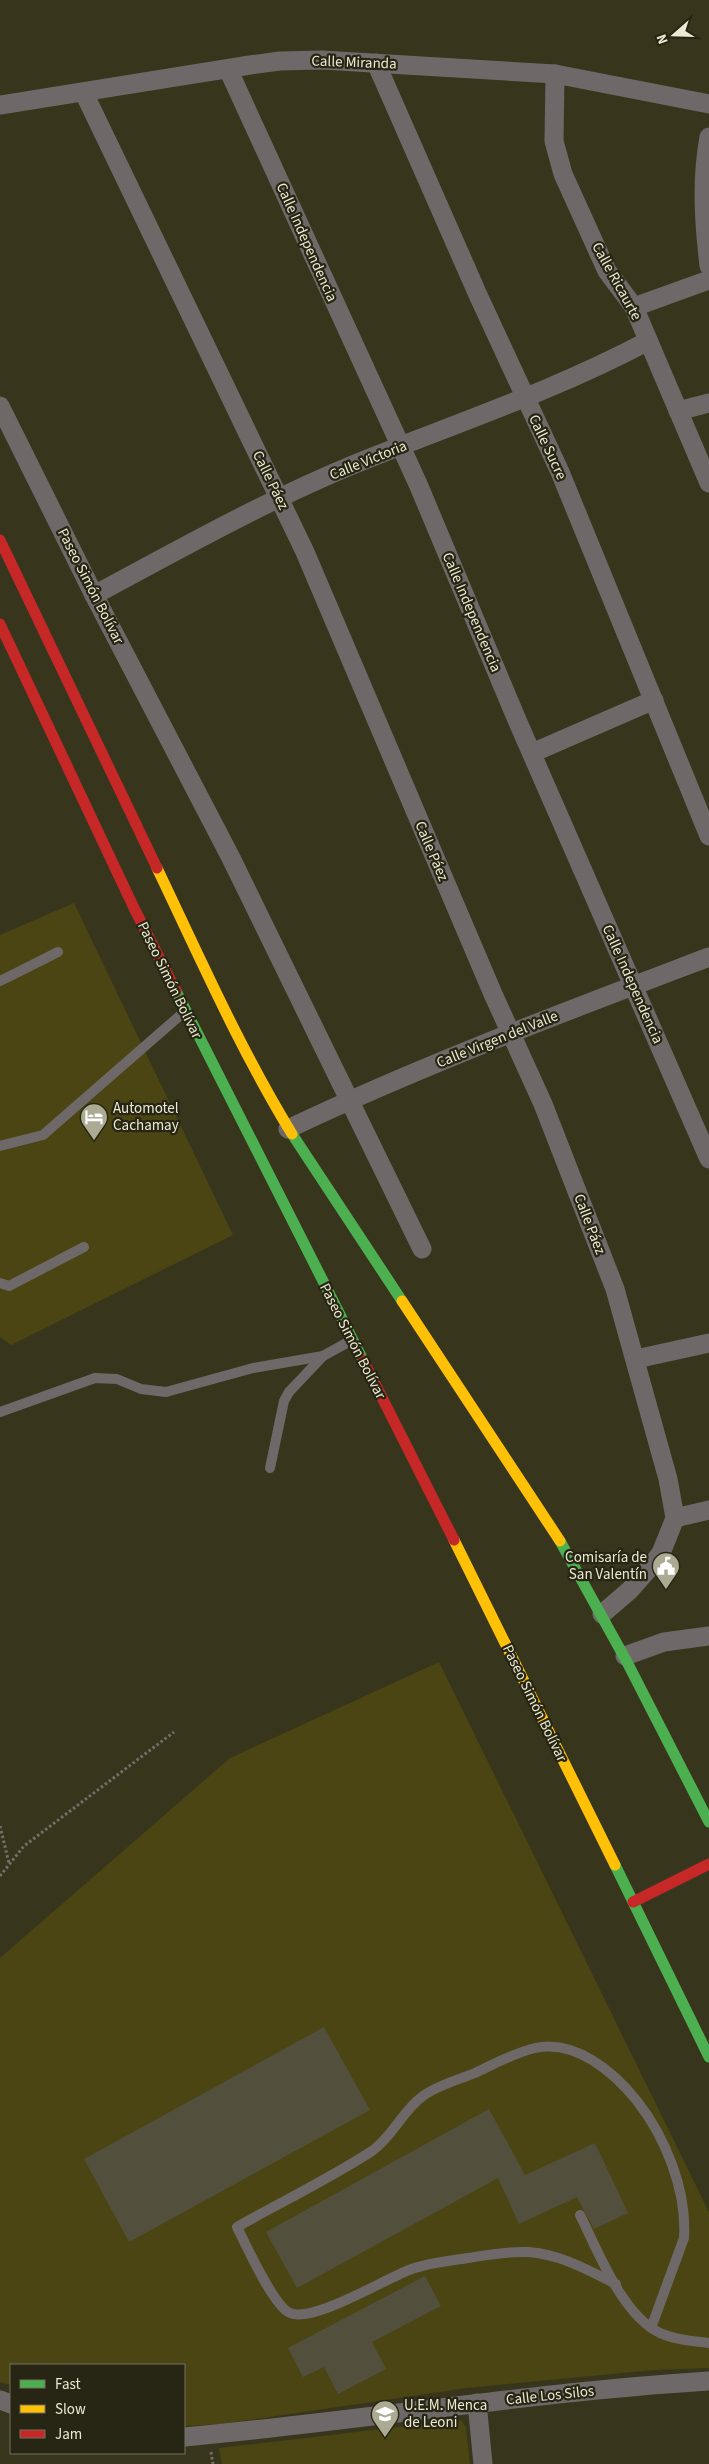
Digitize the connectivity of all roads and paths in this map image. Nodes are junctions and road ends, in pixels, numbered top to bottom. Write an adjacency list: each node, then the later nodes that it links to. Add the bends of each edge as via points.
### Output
1 (376, 62): 2 (street, Calle Miranda, via 280,61); 3 (street, Calle Miranda); 12 (street, Calle Sucre)
2 (228, 69): 4 (street, Calle Miranda); 16 (street, Calle Independencia)
3 (555, 74): 5 (street, Calle Miranda); 10 (street, Calle Ricaurte, via 555,152 607,271)
4 (84, 93): 6 (street, Calle Miranda); 18 (street, Calle Páez)
5 (709, 104)
6 (0, 105)
7 (709, 137): 8 (street, via 704,225)
8 (709, 266)
9 (709, 280): 10 (street)
10 (634, 307): 11 (street, Calle Ricaurte)
11 (648, 341): 12 (street, Calle Victoria, via 601,366); 14 (street, Calle Ricaurte)
12 (526, 398): 16 (street, Calle Victoria); 22 (street, Calle Sucre)
13 (709, 403): 14 (street)
14 (678, 412): 17 (street, Calle Ricaurte)
15 (2, 417): 20 (street, Paseo Simón Bolívar)
16 (400, 447): 18 (street, Calle Victoria); 23 (street, Calle Independencia)
17 (709, 483)
18 (279, 497): 20 (street, Calle Victoria); 31 (street, Calle Páez)
19 (0, 540): 33 (main road, via 175,909)
20 (94, 595): 32 (street, Paseo Simón Bolívar, via 231,858)
21 (0, 624): 30 (main road, Paseo Simón Bolívar)
22 (654, 700): 23 (street); 24 (street, Calle Sucre)
23 (532, 753): 29 (street, Calle Independencia)
24 (705, 816): 25 (street, Calle Sucre)
25 (709, 836)
26 (58, 952): 28 (lane)
27 (709, 957): 29 (street, Calle Virgen del Valle)
28 (0, 981)
29 (634, 986): 31 (street, Calle Virgen del Valle); 35 (street, Calle Independencia)
30 (186, 1011): 34 (lane, via 43,1135); 39 (main road, Paseo Simón Bolívar)
31 (510, 1032): 32 (street, Calle Virgen del Valle); 42 (street, Calle Páez, via 574,1180 615,1289)
32 (350, 1100): 33 (street, Calle Virgen del Valle); 37 (street, Paseo Simón Bolívar)
33 (288, 1129): 47 (main road, via 539,1506)
34 (0, 1146)
35 (709, 1159)
36 (84, 1247): 38 (lane, via 9,1286)
37 (422, 1249)
38 (0, 1282)
39 (353, 1339): 41 (lane); 56 (main road, Paseo Simón Bolívar)
40 (709, 1343): 42 (street)
41 (323, 1356): 43 (lane, via 253,1368 166,1392 141,1389 118,1379 95,1378); 44 (lane, via 289,1392 284,1402)
42 (636, 1359): 46 (street, Calle Páez)
43 (0, 1412)
44 (270, 1468)
45 (709, 1510): 46 (street)
46 (675, 1518): 47 (street, via 661,1553 652,1565)
47 (602, 1614): 49 (main road)
48 (709, 1636): 49 (street, via 664,1642)
49 (625, 1656): 51 (main road)
50 (174, 1732): 53 (path, via 24,1846)
51 (709, 1822)
52 (0, 1826): 53 (path)
53 (10, 1863): 55 (path)
54 (709, 1864): 56 (main road)
55 (0, 1876)
56 (633, 1902): 57 (main road, Paseo Simón Bolívar)
57 (709, 2057)
58 (580, 2215): 59 (lane)
59 (616, 2284): 60 (lane); 60 (lane, via 555,2257 528,2252 500,2254 410,2269 309,2315 299,2316 289,2313 277,2302 237,2227 371,2151 429,2092 518,2053 553,2047 568,2050 593,2061 632,2094 650,2117 673,2171 685,2224 684,2238)
60 (651, 2328): 61 (lane, via 674,2338)
61 (709, 2343)
62 (709, 2381): 63 (street, Calle Los Silos)
63 (477, 2403): 64 (street, Calle Los Silos); 65 (street)
64 (185, 2437)
65 (483, 2464)

